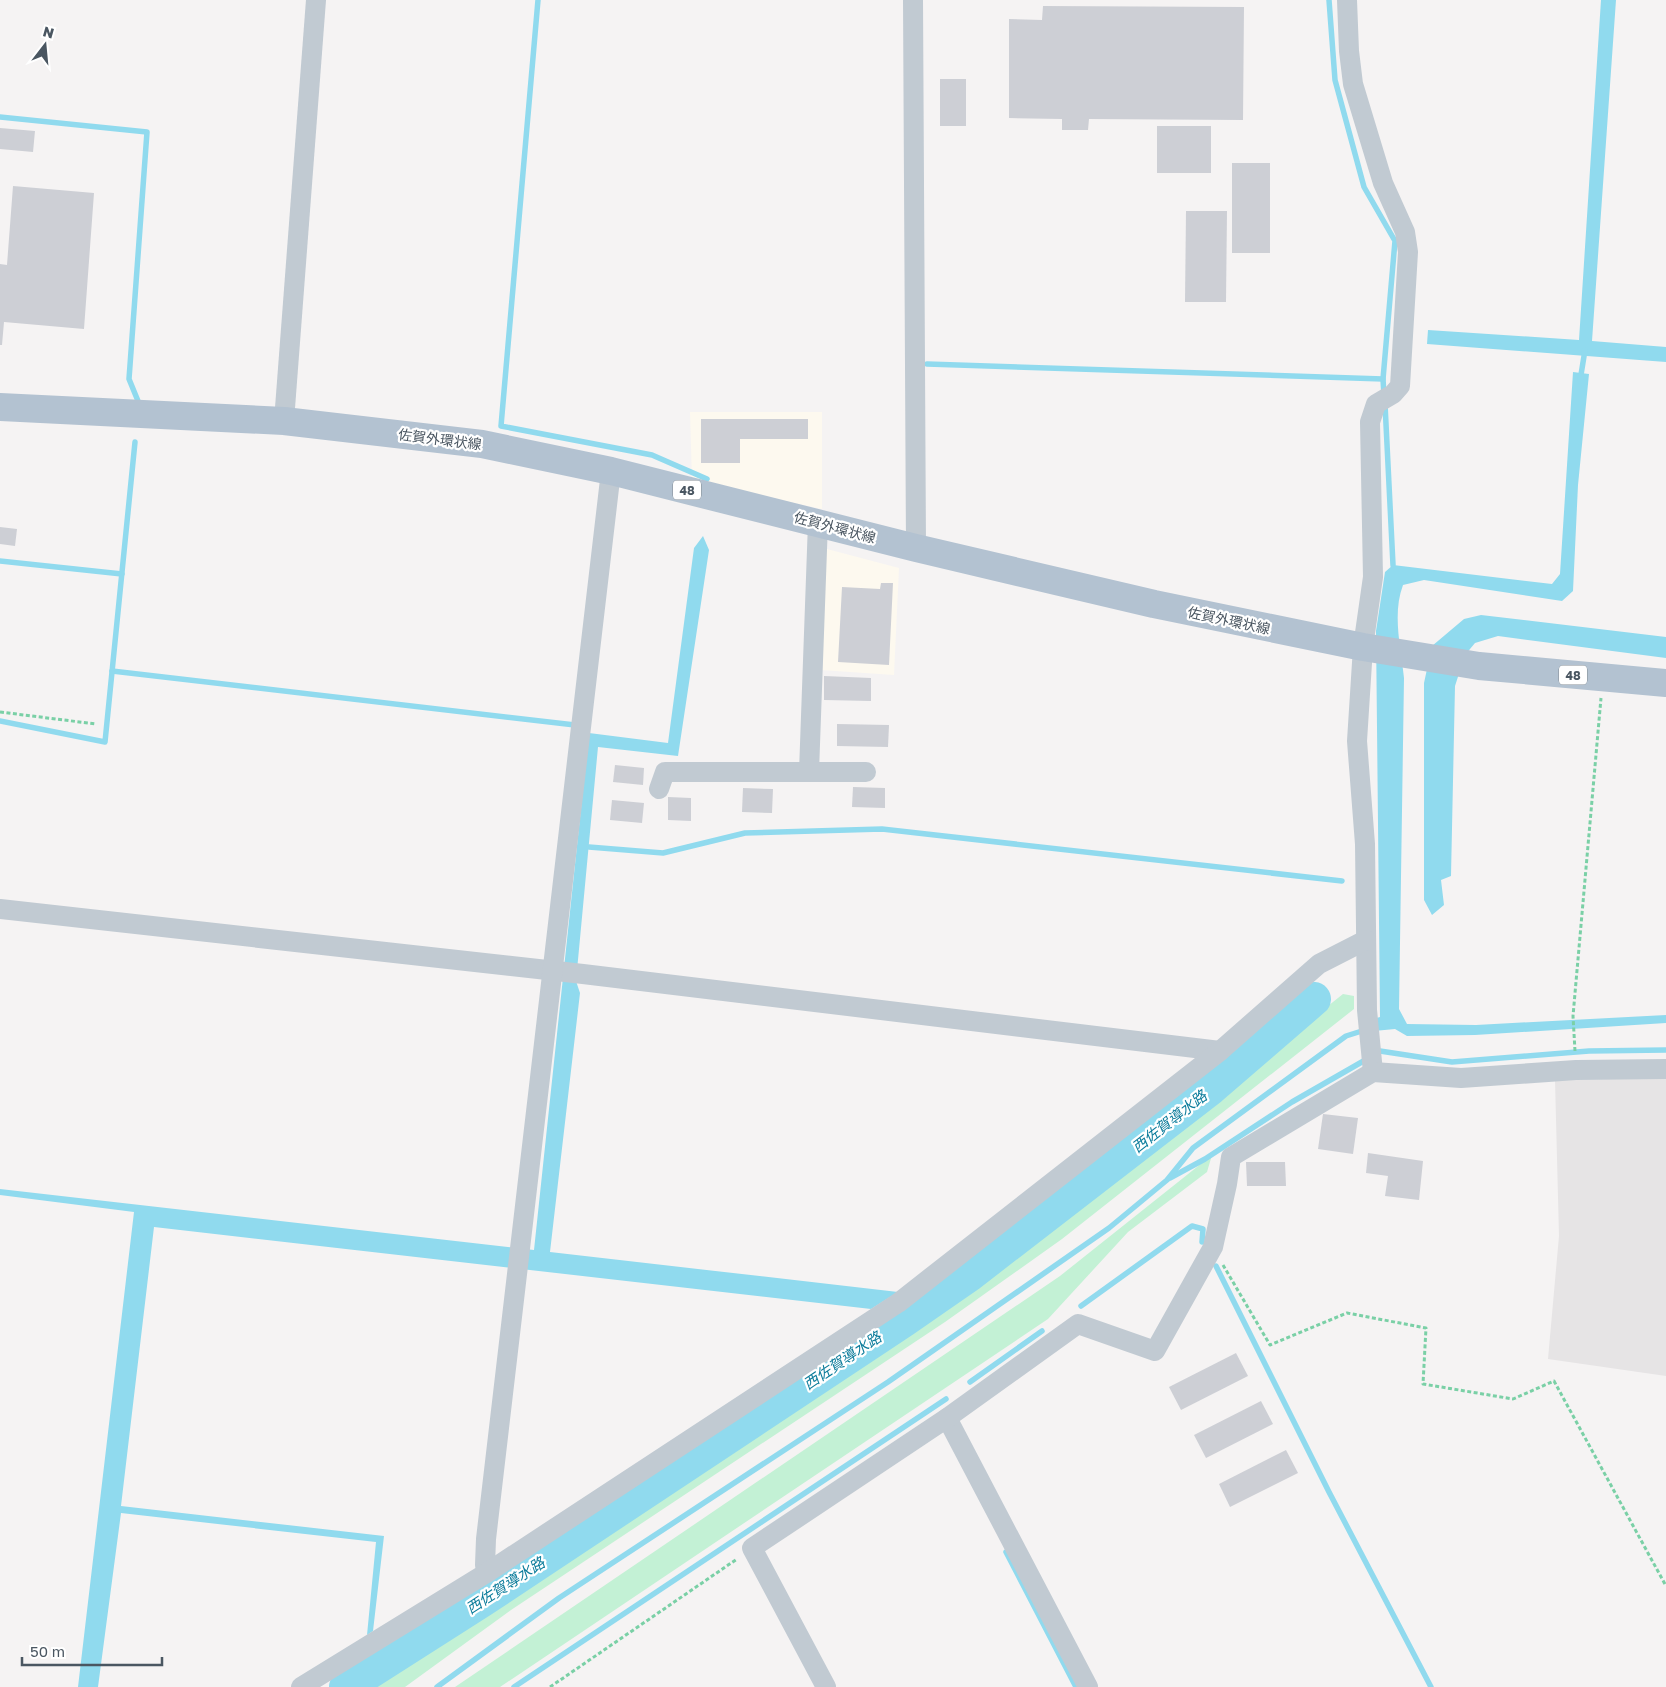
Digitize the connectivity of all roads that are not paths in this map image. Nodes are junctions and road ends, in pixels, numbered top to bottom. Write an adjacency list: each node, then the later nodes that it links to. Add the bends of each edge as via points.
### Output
1 (316, 0): 5 (street)
2 (913, 0): 8 (street)
3 (1347, 0): 9 (street, via 1353,84 1384,183 1405,232 1408,252 1400,386 1385,399 1370,422 1373,576)
4 (0, 407): 5 (main road, 佐賀外環状線 / 48)
5 (284, 421): 6 (main road, 佐賀外環状線 / 48, via 482,444)
6 (611, 470): 7 (main road, 佐賀外環状線 / 48); 16 (street)
7 (818, 522): 8 (main road, 佐賀外環状線 / 48); 11 (street)
8 (916, 548): 9 (main road, 佐賀外環状線 / 48, via 1154,604)
9 (1363, 647): 10 (main road, 佐賀外環状線 / 48, via 1479,666); 15 (street, via 1357,742 1365,844)
10 (1666, 683)
11 (809, 772): 12 (street); 13 (street, via 664,772)
12 (866, 772)
13 (660, 789)
14 (0, 909): 16 (street)
15 (1366, 940): 17 (street, via 1319,964); 19 (street)
16 (553, 970): 17 (street); 21 (street, via 486,1539 485,1565)
17 (1220, 1051): 21 (street, via 898,1303)
18 (1666, 1069): 19 (street, via 1576,1070 1461,1078)
19 (1372, 1072): 20 (street, via 1232,1157 1213,1247 1155,1351 1078,1324)
20 (947, 1418): 23 (street, via 752,1548); 24 (street)
21 (488, 1572): 22 (street)
22 (301, 1687)
23 (826, 1687)
24 (1088, 1687)

